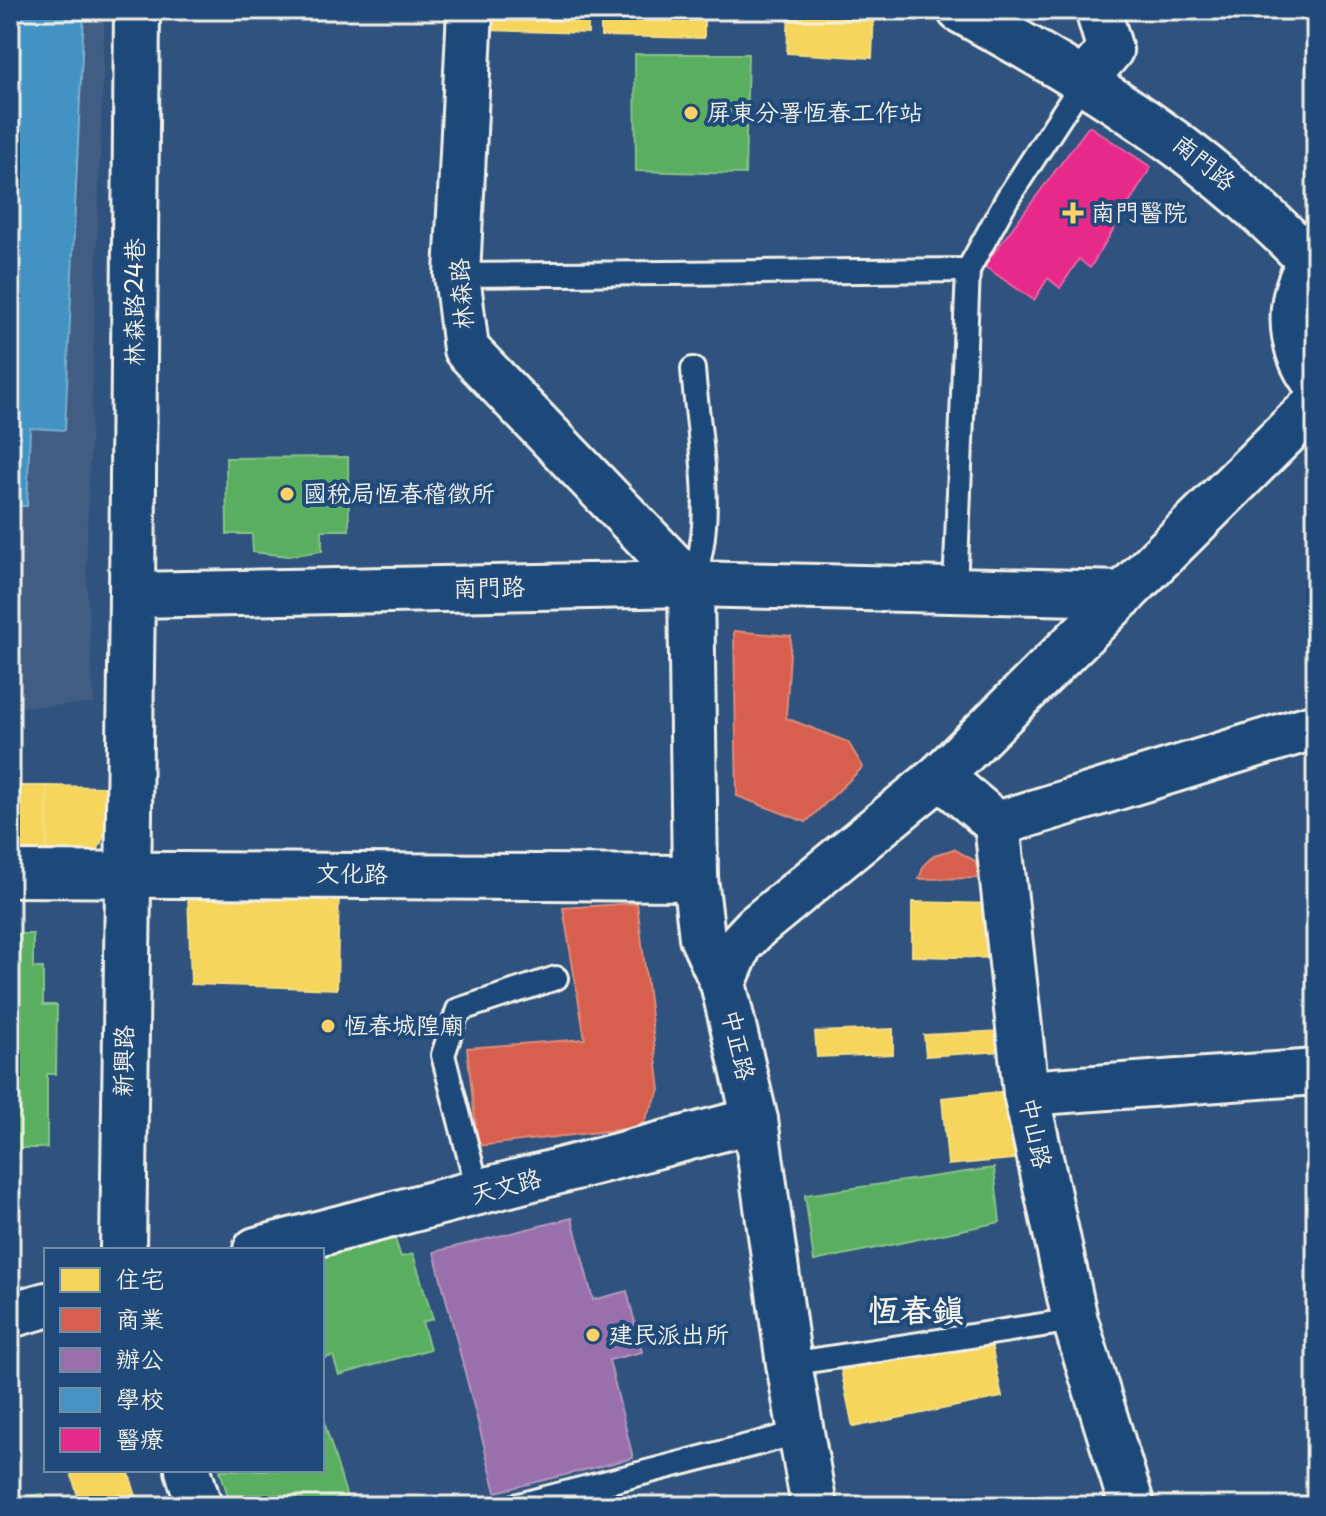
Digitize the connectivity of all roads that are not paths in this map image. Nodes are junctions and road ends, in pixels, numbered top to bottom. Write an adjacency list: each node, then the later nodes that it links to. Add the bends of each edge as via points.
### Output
1 (137, 10): 15 (street, 林森路24巷)
2 (470, 10): 8 (street, 林森路)
3 (960, 10): 5 (street, 南門路)
4 (1098, 10): 5 (street, via 1110,50)
5 (1083, 82): 6 (street, 南門路, via 1193,154); 7 (lane)
6 (1313, 259): 10 (street, via 1294,306 1294,330 1299,353)
7 (968, 270): 8 (lane); 13 (lane)
8 (457, 275): 12 (street, 林森路, via 466,349)
9 (693, 369): 12 (lane, via 706,533)
10 (1316, 383)
11 (1316, 403): 14 (street)
12 (691, 584): 13 (street, 南門路); 15 (street, 南門路); 21 (street, 中正路)
13 (955, 590): 14 (street, 南門路)
14 (1124, 594): 17 (street)
15 (132, 595): 19 (street)
16 (1316, 726): 18 (street)
17 (940, 776): 18 (street); 23 (street, via 756,927 740,944)
18 (997, 824): 25 (street, 中山路)
19 (126, 872): 20 (street, 文化路); 21 (street, 文化路); 28 (street, 新興路)
20 (10, 874)
21 (695, 878): 23 (street, 中正路, via 702,937)
22 (556, 978): 27 (lane, via 458,1010 443,1055)
23 (723, 983): 26 (street, 中正路)
24 (1316, 1072): 25 (street)
25 (1026, 1093): 32 (street, 中山路)
26 (755, 1120): 27 (street, 天文路); 33 (street, 中正路)
27 (479, 1194): 29 (street, 天文路)
28 (123, 1248)
29 (264, 1248)
30 (44, 1306): 31 (street)
31 (10, 1315)
32 (1075, 1320): 33 (lane); 39 (street, 中山路)
33 (789, 1364): 34 (street, 中正路)
34 (802, 1432): 37 (lane); 38 (street, 中正路)
35 (189, 1472): 36 (street)
36 (199, 1506)
37 (515, 1506)
38 (814, 1506)
39 (1132, 1506)

